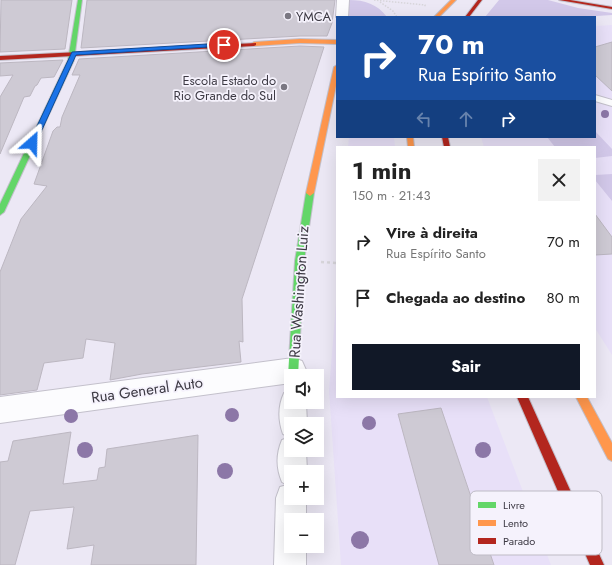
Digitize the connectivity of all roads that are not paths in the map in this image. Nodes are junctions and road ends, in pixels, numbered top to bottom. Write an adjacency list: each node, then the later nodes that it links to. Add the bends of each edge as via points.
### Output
1 (80, 0): 11 (street)
2 (343, 0): 7 (street)
3 (454, 0): 8 (street)
4 (480, 0): 9 (street)
5 (561, 0): 6 (street)
6 (612, 8)
7 (342, 16)
8 (437, 16)
9 (468, 16)
10 (336, 42): 11 (street, via 300,41)
11 (74, 53): 12 (street); 16 (street)
12 (0, 58)
13 (336, 72): 17 (street, Rua Washington Luiz, via 304,221 299,261)
14 (596, 98): 15 (lane)
15 (612, 103)
16 (0, 212)
17 (293, 369)
18 (284, 374): 21 (street, Rua General Auto)
19 (522, 398): 23 (street)
20 (582, 398): 22 (street)
21 (0, 410)
22 (612, 455)
23 (564, 491)
24 (291, 505): 26 (street)
25 (593, 555): 27 (street)
26 (290, 565)
27 (597, 565)

